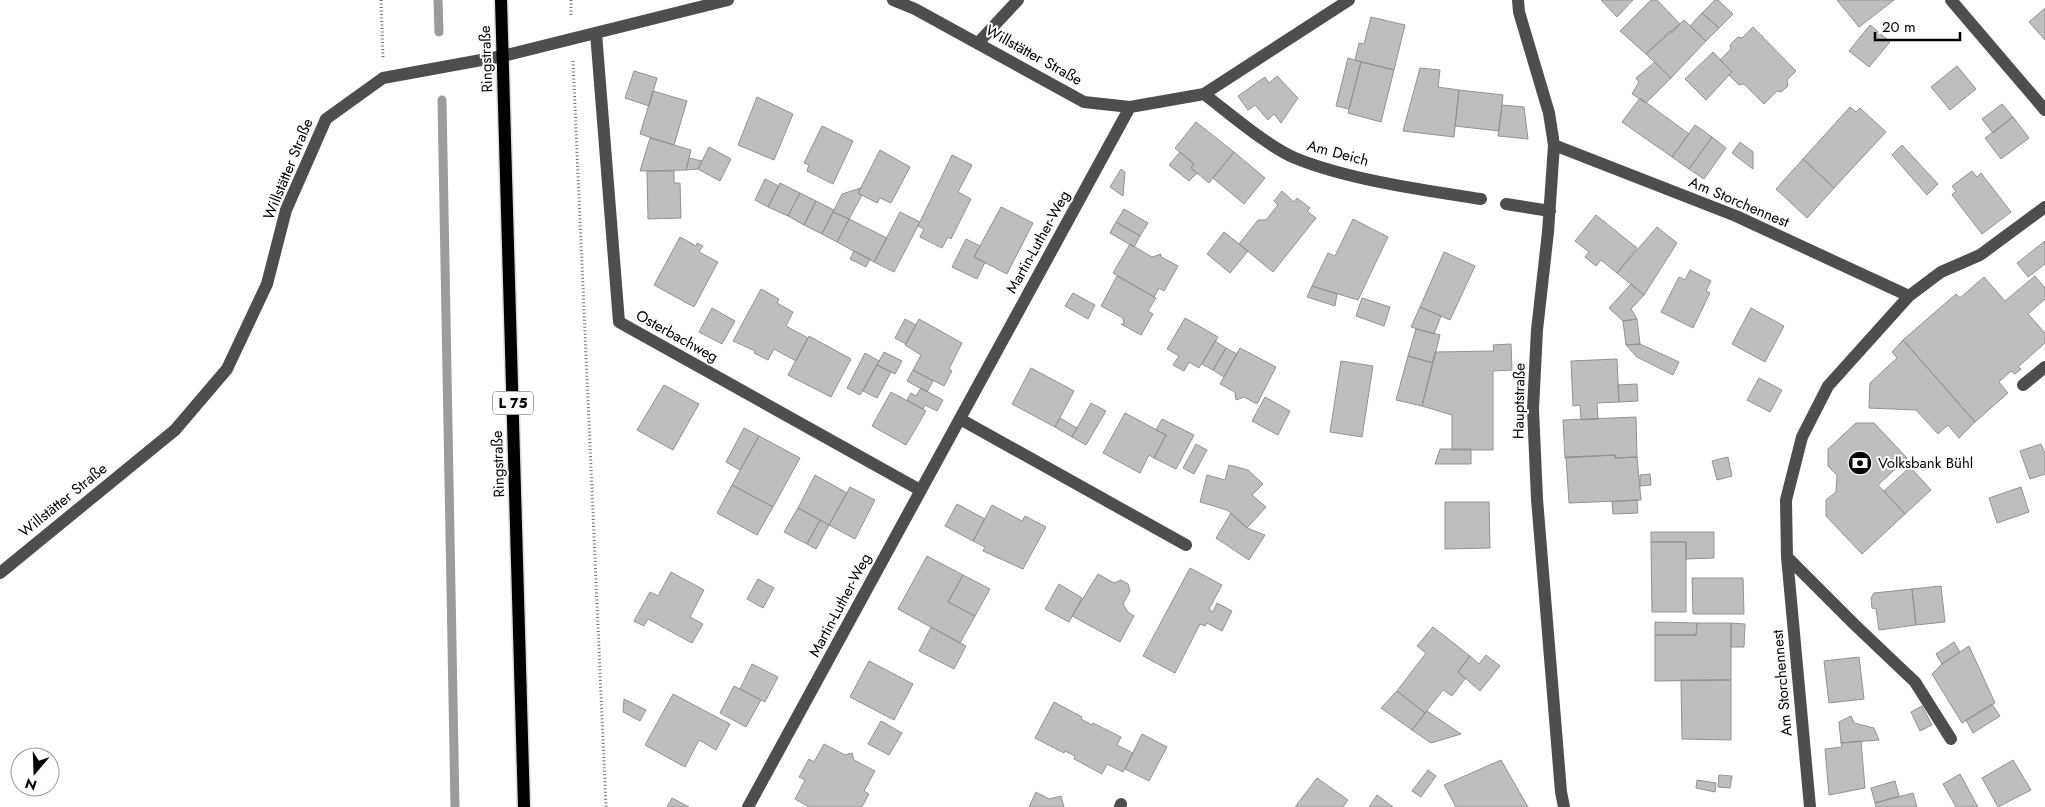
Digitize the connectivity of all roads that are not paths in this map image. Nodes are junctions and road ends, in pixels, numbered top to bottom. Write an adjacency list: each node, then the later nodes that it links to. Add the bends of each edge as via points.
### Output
1 (501, 0): 10 (main road, Ringstraße / L 75)
2 (728, 0): 8 (street, Willstätter Straße)
3 (893, 0): 9 (street, Willstätter Straße)
4 (1018, 0): 9 (street)
5 (1349, 0): 11 (street, Willstätter Straße)
6 (1518, 0): 14 (street, Hauptstraße, via 1549,113)
7 (1950, 0): 13 (street)
8 (596, 33): 10 (street, Willstätter Straße); 23 (street, Osterbachweg, via 619,322)
9 (978, 43): 12 (street, Willstätter Straße, via 1084,102)
10 (503, 56): 26 (street, Willstätter Straße, via 383,78 326,119 286,210 267,284 227,369 174,430); 28 (main road, Ringstraße / L 75)
11 (1204, 94): 12 (street, Willstätter Straße); 15 (street, Am Deich, via 1293,157 1384,182)
12 (1130, 107): 22 (street, Martin-Luther-Weg)
13 (2045, 110)
14 (1554, 145): 18 (street, Hauptstraße); 19 (street, Am Storchennest, via 1736,216)
15 (1481, 199)
16 (1506, 204): 18 (street)
17 (2045, 207): 19 (street, Am Storchennest, via 1980,255 1941,272)
18 (1550, 211): 30 (street, Hauptstraße, via 1537,330 1533,408 1539,528)
19 (1909, 296): 25 (street, Am Storchennest, via 1828,386 1802,437 1786,500)
20 (2045, 367): 21 (street)
21 (2023, 385)
22 (960, 419): 23 (street, Martin-Luther-Weg); 24 (street)
23 (920, 490): 29 (street, Martin-Luther-Weg)
24 (1186, 545)
25 (1787, 557): 27 (street, via 1915,682); 31 (street, Am Storchennest)
26 (0, 573)
27 (1951, 739)
28 (524, 807)
29 (748, 807)
30 (1564, 807)
31 (1810, 807)

